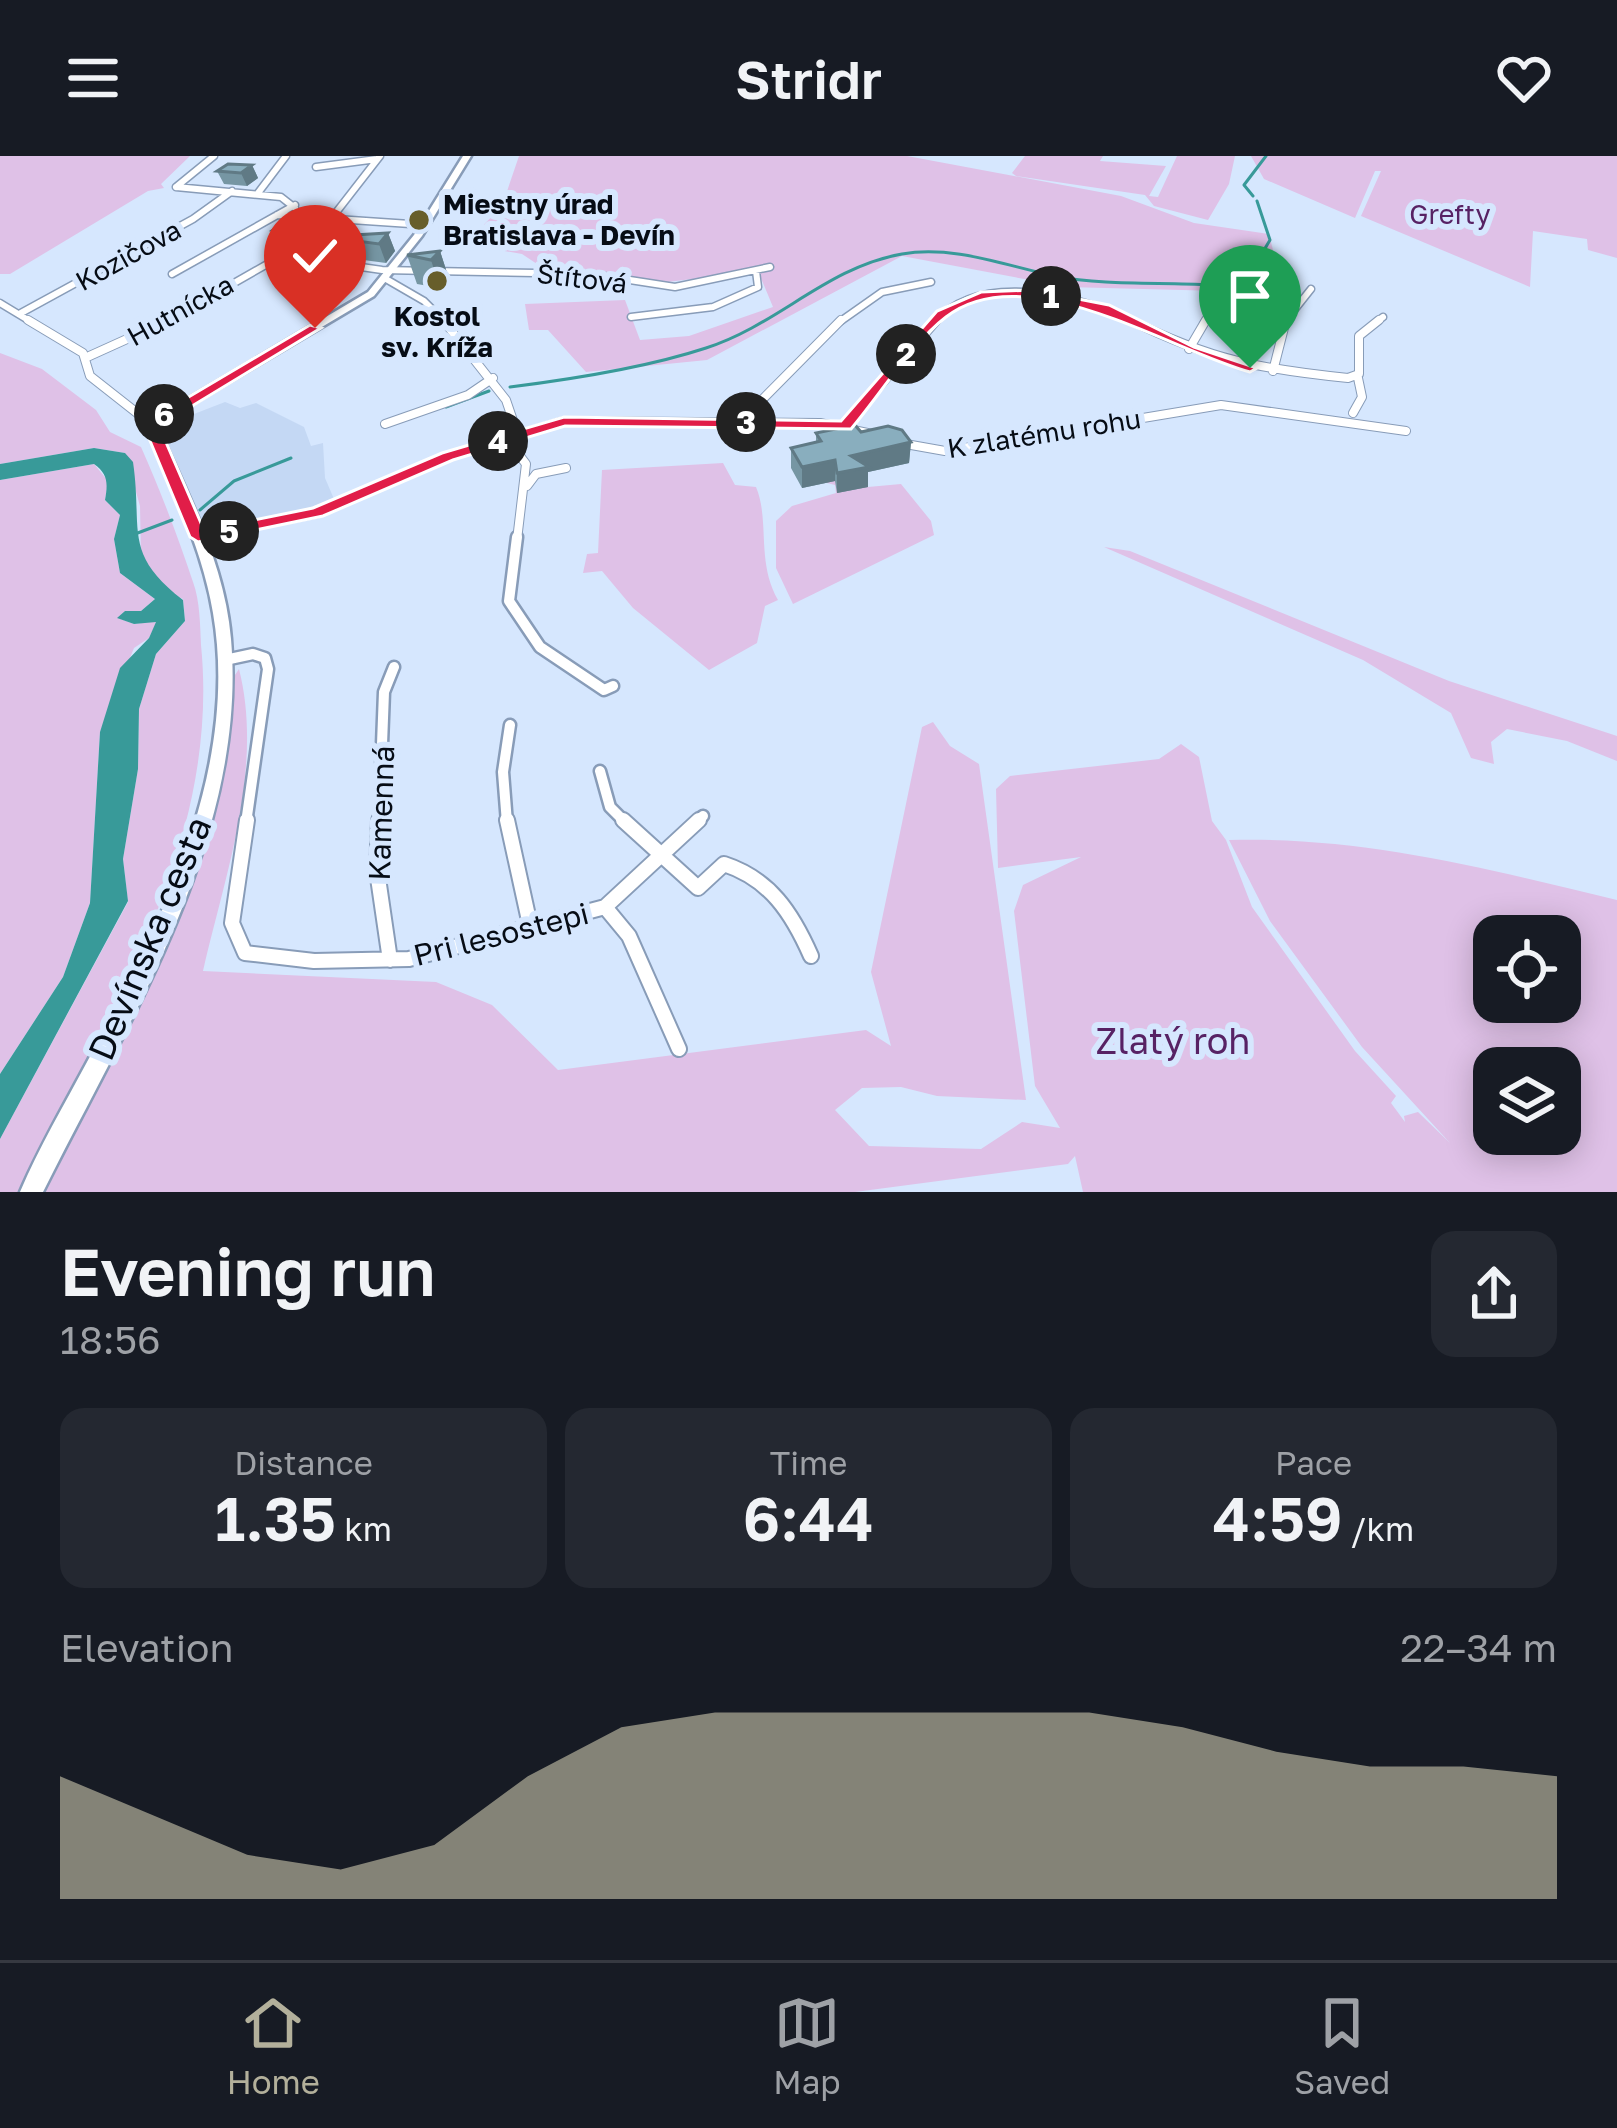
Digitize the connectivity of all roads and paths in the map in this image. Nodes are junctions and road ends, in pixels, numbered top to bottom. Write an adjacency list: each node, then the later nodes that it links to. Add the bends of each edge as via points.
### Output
1 (214, 156): 6 (street, via 176,187)
2 (286, 156): 7 (street)
3 (467, 156): 12 (street)
4 (378, 158): 5 (street); 11 (street, Hutnícka)
5 (316, 167)
6 (232, 191): 7 (street); 21 (street, Kozičova)
7 (258, 193): 8 (street)
8 (295, 206): 9 (street); 10 (street)
9 (277, 215): 10 (street); 16 (street)
10 (296, 217): 11 (street)
11 (331, 219): 12 (street); 13 (street, Hutnícka)
12 (425, 225): 17 (street)
13 (285, 256): 17 (street); 26 (street, Hutnícka)
14 (770, 267): 15 (street, Štítová)
15 (756, 271): 17 (street, Štítová, via 675,287 492,268); 23 (street, via 758,287 736,299)
16 (172, 274)
17 (389, 274): 28 (street, via 449,322); 32 (street, via 351,307)
18 (931, 282): 31 (street, via 882,292 852,309)
19 (1311, 289): 27 (street, via 1284,314)
20 (0, 303): 21 (street)
21 (21, 313): 26 (street)
22 (1209, 315): 25 (street)
23 (631, 317)
24 (1383, 317): 29 (street, via 1359,336)
25 (1189, 350): 27 (street); 34 (street, via 1122,313 1081,301 981,296 942,314)
26 (85, 358): 32 (street, via 90,376)
27 (1273, 371): 29 (street)
28 (494, 378): 33 (street); 36 (street, via 514,408)
29 (1358, 378): 30 (street, via 1362,397)
30 (1353, 413)
31 (740, 422): 34 (street, K zlatému rohu); 36 (street, K zlatému rohu, via 573,420)
32 (151, 424): 40 (street, Devínska cesta)
33 (386, 424)
34 (845, 426): 35 (street, K zlatému rohu, via 945,451 1221,405)
35 (1406, 431)
36 (518, 435): 40 (street, K zlatému rohu, via 317,513)
37 (520, 456): 39 (street, via 526,464)
38 (566, 468): 39 (street, via 532,476)
39 (518, 502): 43 (street, via 508,601 540,647 604,690)
40 (198, 537): 41 (street, Devínska cesta)
41 (225, 666): 51 (street, Pri lesostepi, via 253,654 268,669 232,923 245,953); 53 (street, Devínska cesta, via 214,771 187,867)
42 (394, 667): 51 (street, Kamenná, via 385,692 377,871)
43 (613, 686)
44 (510, 725): 49 (street, via 512,862)
45 (600, 771): 47 (street, via 610,807)
46 (703, 816): 47 (street, Pri lesostepi)
47 (660, 856): 48 (street, Pri lesostepi); 50 (street, via 698,888 724,864 742,868 793,911)
48 (605, 907): 49 (street, Pri lesostepi); 52 (street, via 629,936)
49 (530, 926): 51 (street, Pri lesostepi)
50 (811, 956)
51 (389, 959)
52 (679, 1049)
53 (31, 1192)

